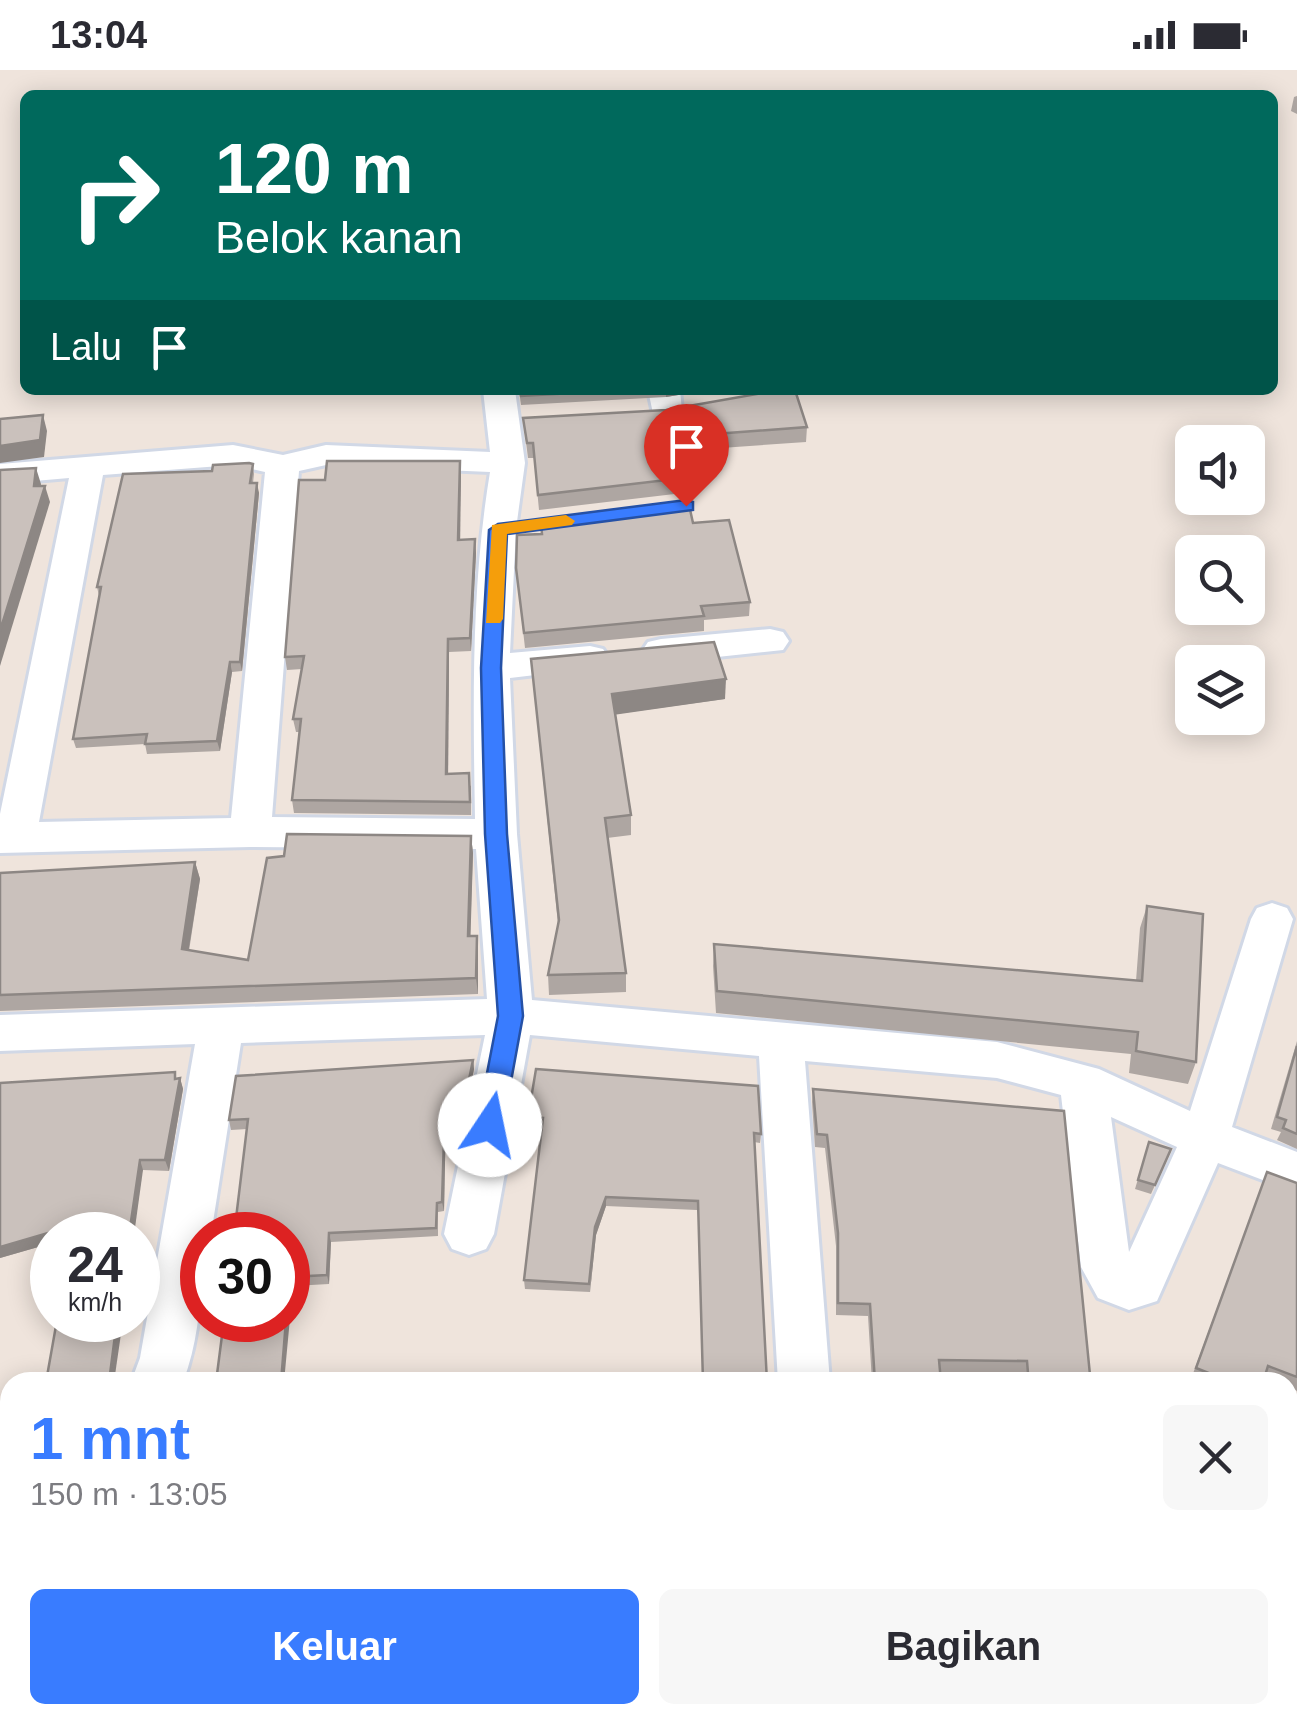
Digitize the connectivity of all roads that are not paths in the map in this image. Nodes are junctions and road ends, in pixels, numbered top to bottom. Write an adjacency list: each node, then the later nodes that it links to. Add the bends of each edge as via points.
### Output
1 (665, 400): 2 (street); 4 (street)
2 (701, 405)
3 (515, 409): 5 (street)
4 (630, 413)
5 (508, 463): 6 (street, via 326,455); 10 (street, via 517,527)
6 (283, 465): 7 (street, via 233,455); 11 (street)
7 (88, 466): 8 (street); 13 (street)
8 (0, 474)
9 (770, 641): 10 (street)
10 (491, 668): 12 (street)
11 (250, 832): 12 (street); 13 (street)
12 (496, 834): 15 (street)
13 (8, 837)
14 (1272, 919): 20 (street)
15 (510, 1016): 16 (street); 18 (street); 22 (street)
16 (220, 1024): 17 (street); 23 (street)
17 (0, 1034)
18 (780, 1040): 19 (street, via 997,1060); 24 (street)
19 (1082, 1082): 20 (street); 20 (street, via 1106,1268 1129,1288 1139,1285)
20 (1205, 1138): 21 (street)
21 (1297, 1173)
22 (469, 1234)
23 (161, 1372)
24 (803, 1372)

